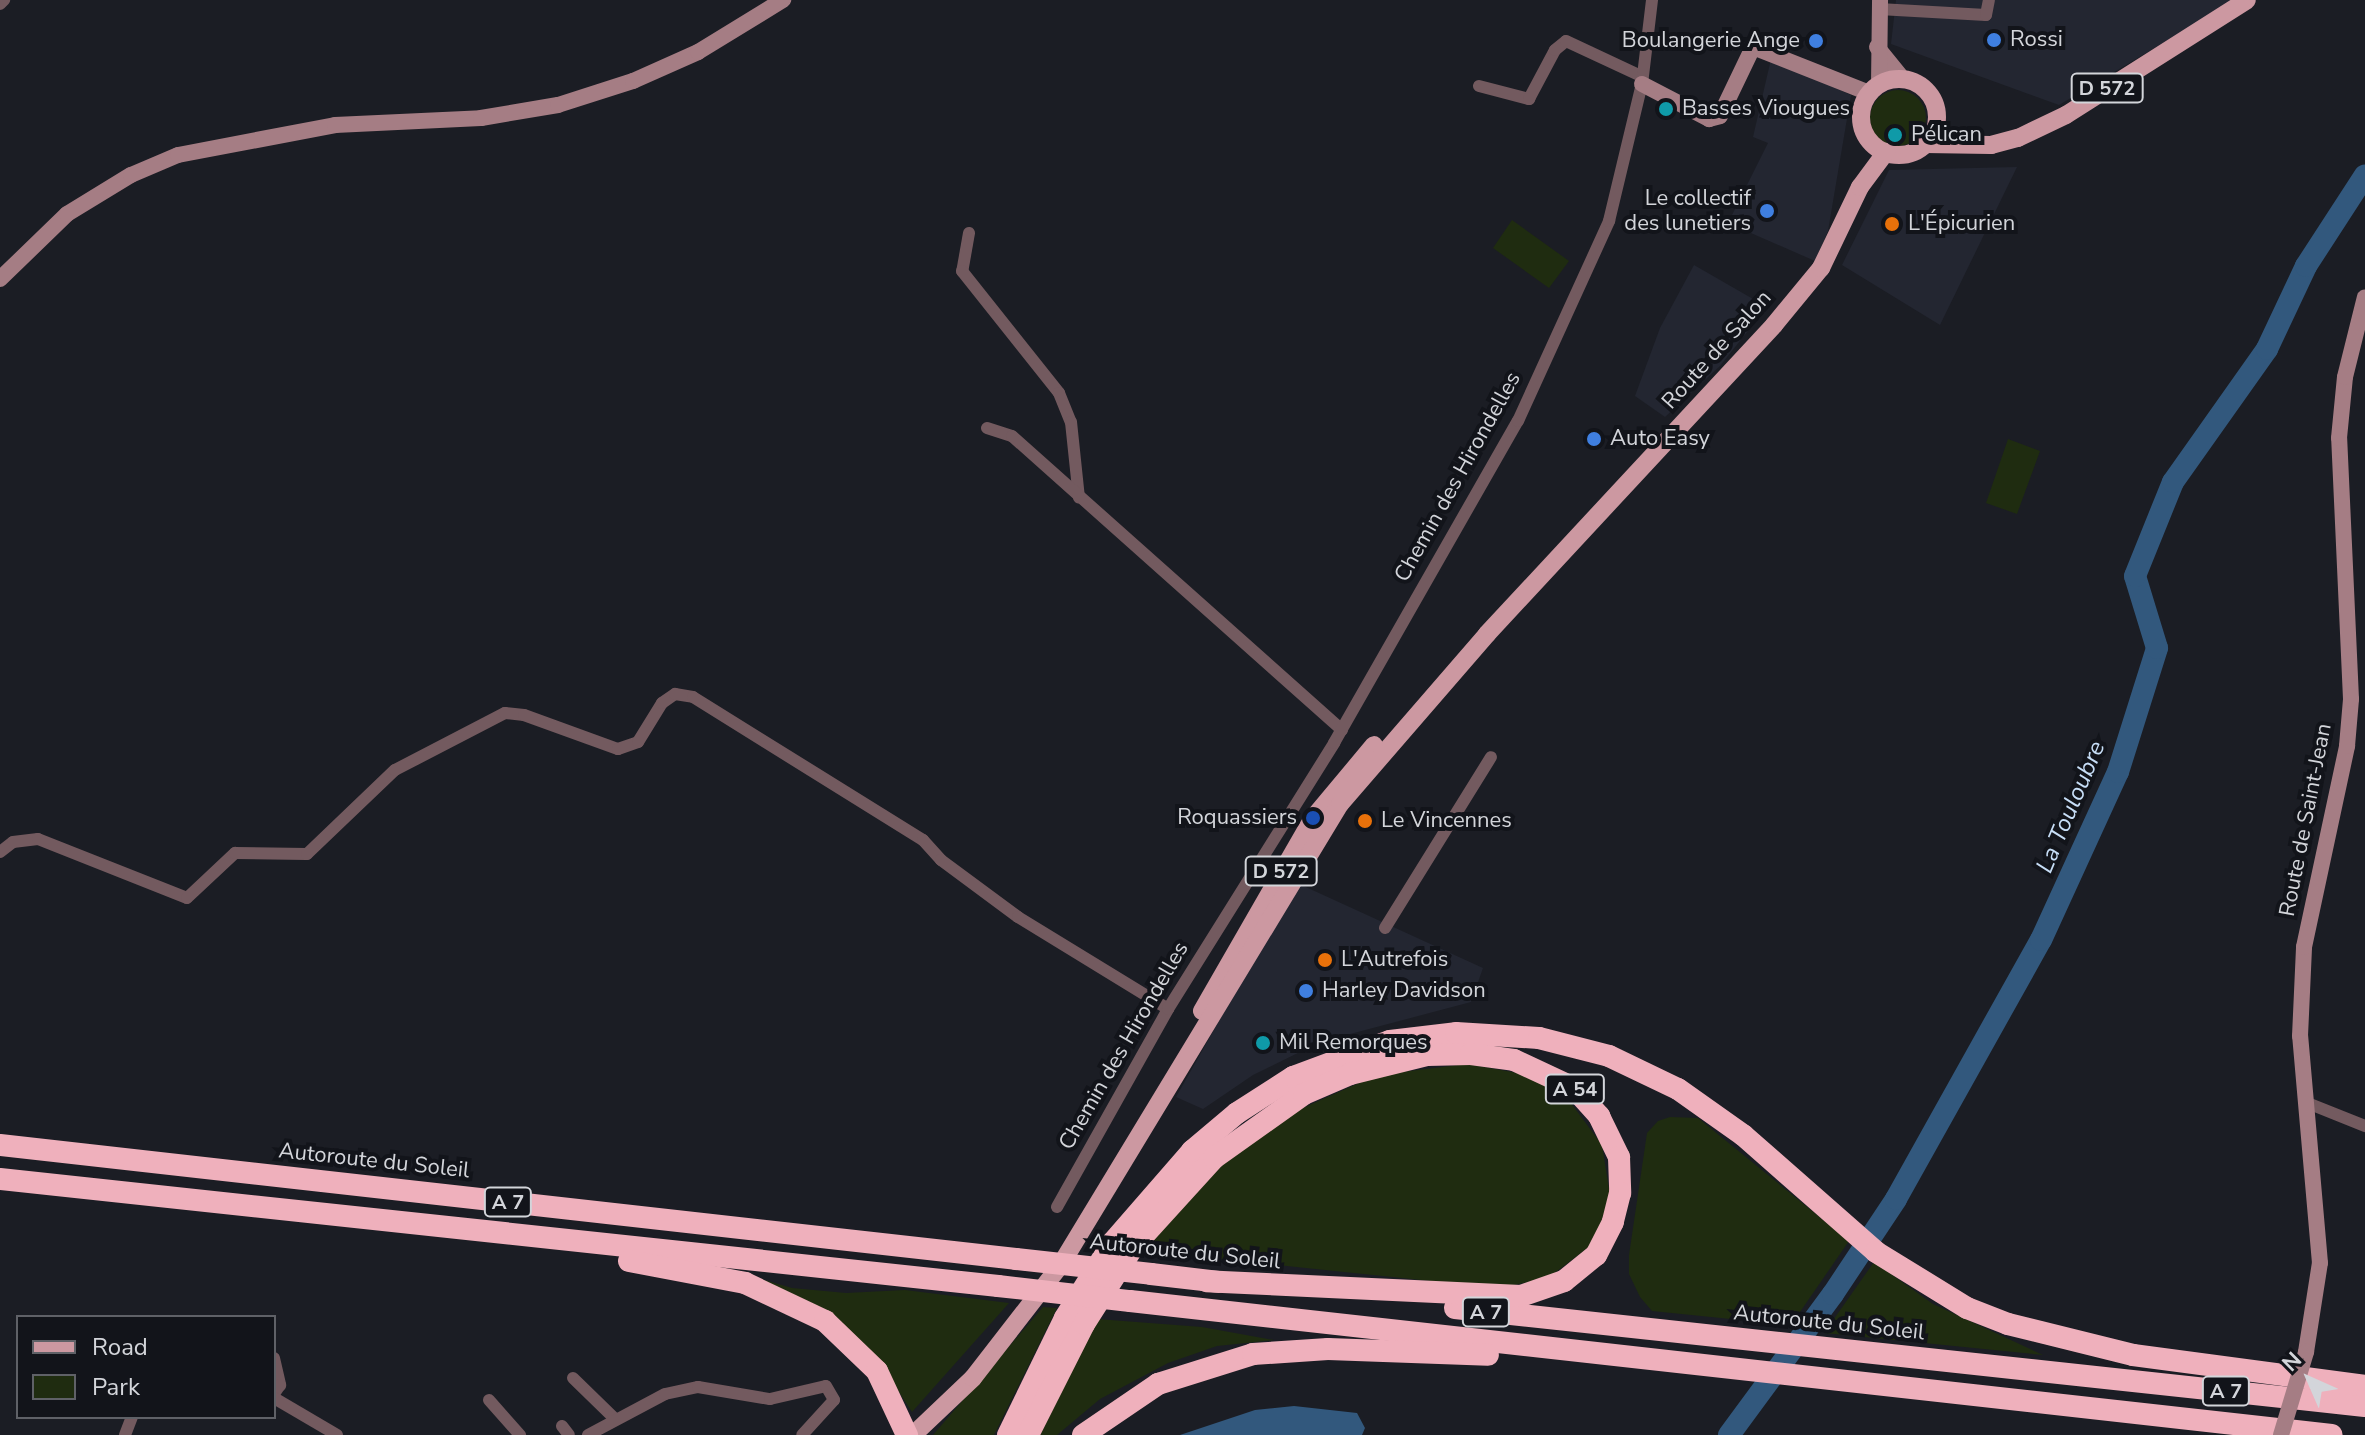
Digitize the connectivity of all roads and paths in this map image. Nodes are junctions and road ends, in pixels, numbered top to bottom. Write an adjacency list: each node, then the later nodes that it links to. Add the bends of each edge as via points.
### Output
1 (783, 0): 18 (street, via 698,52 633,81 558,105 481,118 335,125 178,155 131,175 67,214)
2 (1652, 0): 8 (street, Chemin des Hirondelles)
3 (1989, 0): 5 (street, via 1986,15)
4 (2247, 0): 14 (main road, D 572, via 2066,115 2018,138)
5 (1880, 4): 6 (street)
6 (1877, 47): 7 (street); 10 (street)
7 (1903, 79): 10 (main road); 11 (main road, via 1926,90)
8 (1642, 80): 9 (street, via 1566,41 1555,50 1529,99); 10 (street, via 1698,115 1720,116 1753,47); 23 (street, Chemin des Hirondelles, via 1609,221 1518,421)
9 (1479, 86)
10 (1874, 89): 12 (main road, via 1861,116)
11 (1936, 125): 13 (main road); 14 (main road)
12 (1869, 140): 15 (main road); 16 (main road, Route de Salon / D 572)
13 (1925, 144): 14 (main road, D 572); 15 (main road, via 1907,154)
14 (1963, 146)
15 (1886, 152): 16 (main road, Route de Salon / D 572)
16 (1860, 187): 22 (main road, Route de Salon / D 572, via 1821,268 1774,325)
17 (969, 233): 21 (street, via 962,271 1059,393 1071,422)
18 (0, 279)
19 (2365, 297): 31 (street, Route de Saint-Jean, via 2345,377 2339,438 2350,660 2347,746 2304,947 2300,1036)
20 (987, 428): 21 (street, via 1012,436)
21 (1079, 498): 23 (street, via 1203,601)
22 (1435, 691): 27 (main road, D 572, via 1343,777); 30 (main road, D 572, via 1325,825)
23 (1342, 730): 26 (street, Chemin des Hirondelles)
24 (1491, 757): 28 (street)
25 (0, 852): 29 (street, via 13,842 38,839 187,898 235,853 307,854 395,770 505,713 618,749 638,742 662,703 675,694 693,697 923,840 941,860 1018,917)
26 (1257, 867): 27 (street); 29 (street, Chemin des Hirondelles)
27 (1276, 879): 30 (main road, D 572, via 1202,1010)
28 (1385, 928)
29 (1168, 1009): 35 (street, Chemin des Hirondelles)
30 (1169, 1083): 51 (main road, D 572, via 1060,1266 973,1378)
31 (2305, 1102): 32 (street); 55 (street, Route de Saint-Jean, bridge, via 2320,1263 2306,1352)
32 (2365, 1126)
33 (0, 1145): 37 (highway, Autoroute du Soleil / A 7, bridge)
34 (0, 1179): 36 (highway, A 7)
35 (1057, 1207)
36 (386, 1221): 39 (highway, A 7, bridge); 51 (highway, via 745,1283 825,1321 857,1347)
37 (1206, 1281): 45 (highway, Autoroute du Soleil / A 7); 53 (highway, A 54, via 1521,1296 1564,1281 1596,1255 1616,1208 1619,1157 1599,1116 1574,1088 1514,1060 1427,1055 1350,1074 1304,1094 1214,1158 1133,1247 1084,1324)
38 (276, 1367): 42 (street)
39 (1748, 1370): 54 (highway, via 1674,1373 1414,1350 1253,1354 1158,1384); 56 (highway, A 7)
40 (573, 1378): 46 (street)
41 (2365, 1386): 52 (highway, A 54, via 2133,1355 2008,1324 1967,1308 1876,1252 1743,1135 1678,1089 1609,1056 1498,1033 1390,1041 1293,1077 1260,1096 1192,1151 1151,1193 1065,1318)
42 (276, 1392)
43 (276, 1397): 47 (street)
44 (489, 1400): 48 (street)
45 (2365, 1406)
46 (614, 1418): 49 (street); 50 (street, via 665,1394 698,1387 770,1399 826,1386 834,1400)
47 (337, 1435)
48 (520, 1435)
49 (588, 1435)
50 (802, 1435)
51 (910, 1435)
52 (1008, 1435)
53 (1028, 1435)
54 (1083, 1435)
55 (2281, 1435)
56 (2332, 1435)

